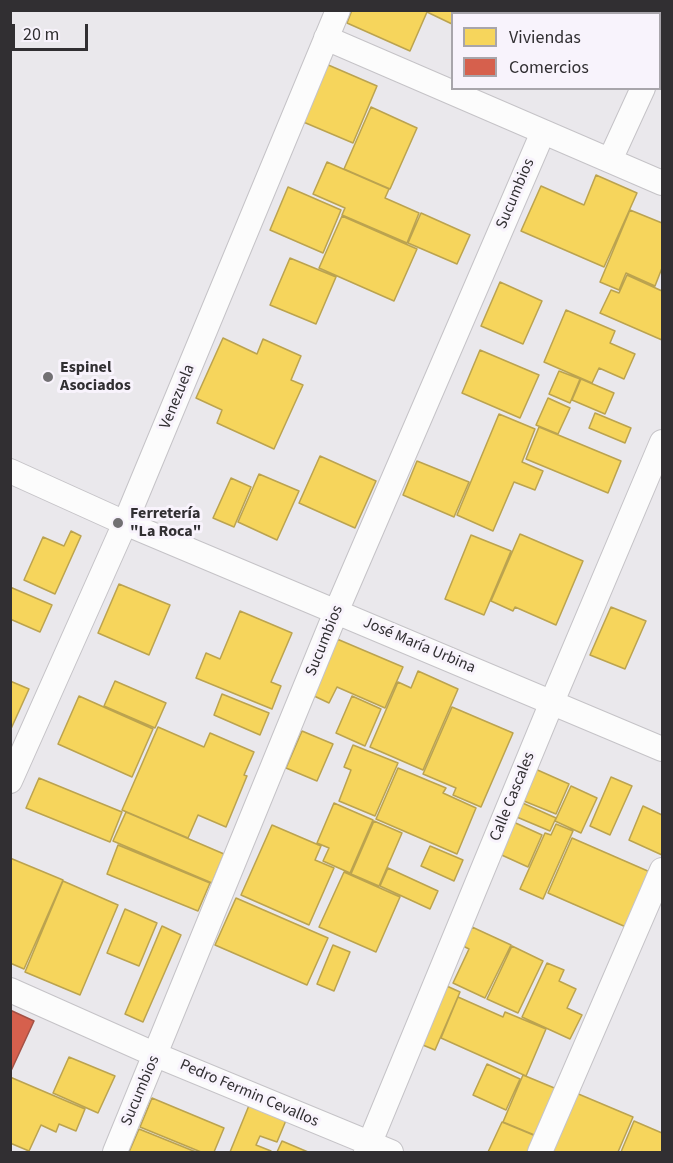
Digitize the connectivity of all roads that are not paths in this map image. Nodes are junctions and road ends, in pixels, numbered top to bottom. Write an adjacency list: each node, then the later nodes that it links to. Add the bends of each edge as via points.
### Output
1 (338, 10): 2 (street, Venezuela)
2 (326, 38): 4 (street); 9 (street, Venezuela)
3 (642, 90): 5 (street)
4 (543, 132): 5 (street); 10 (street, Sucumbios)
5 (610, 160): 6 (street)
6 (663, 183)
7 (663, 442): 11 (street, Calle Cascales)
8 (10, 471): 9 (street, José María Urbina)
9 (125, 523): 10 (street, José María Urbina); 13 (street, Venezuela)
10 (336, 612): 11 (street, José María Urbina); 16 (street, Sucumbios)
11 (552, 702): 12 (street, José María Urbina); 17 (street, Calle Cascales)
12 (663, 749)
13 (10, 780)
14 (663, 870): 19 (street)
15 (10, 990): 16 (street, Pedro Fermin Cevallos)
16 (156, 1055): 17 (street, Pedro Fermin Cevallos); 18 (street, Sucumbios)
17 (375, 1150)
18 (114, 1152)
19 (540, 1152)

